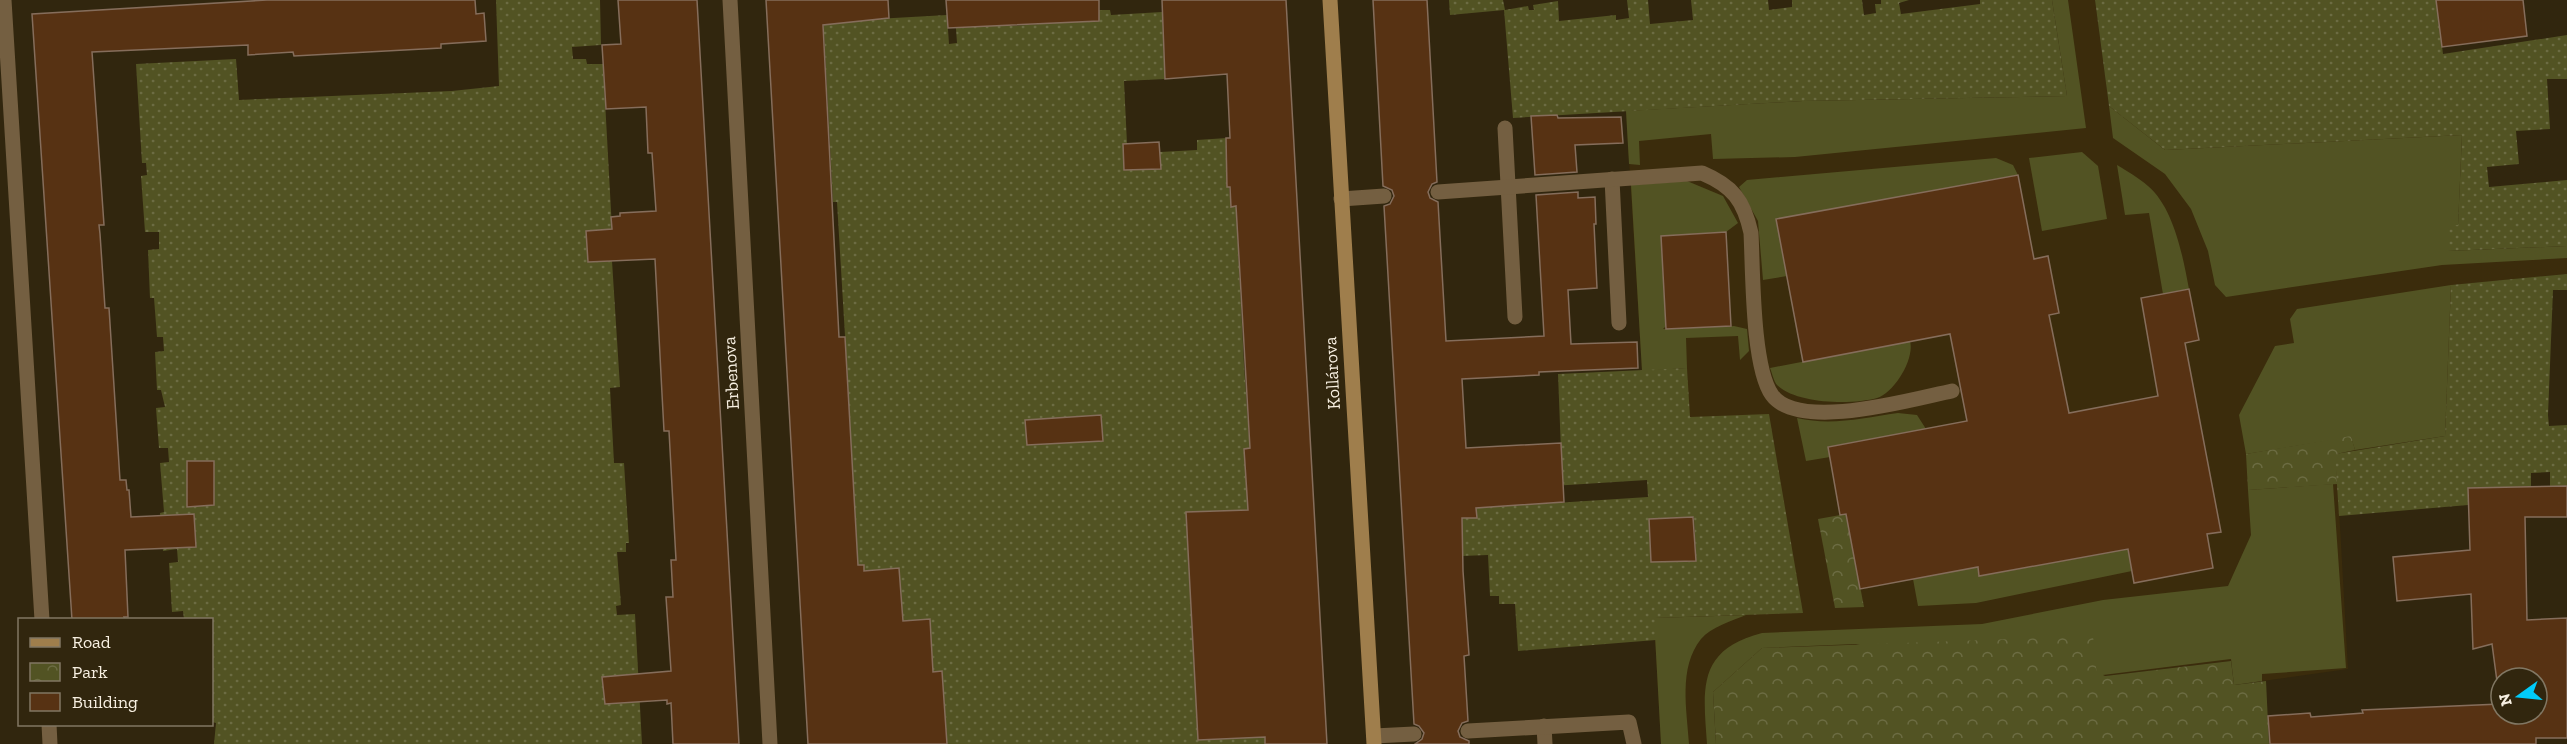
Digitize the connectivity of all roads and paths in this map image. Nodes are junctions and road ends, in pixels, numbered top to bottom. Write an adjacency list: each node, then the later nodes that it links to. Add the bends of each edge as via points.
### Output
1 (4, 0): 13 (street)
2 (730, 0): 20 (street, Erbenova)
3 (1330, 0): 9 (main road, Kollárova)
4 (1505, 128): 6 (street)
5 (1612, 179): 6 (street); 11 (street); 12 (street, via 1702,173 1718,180 1741,202 1751,233 1758,354 1773,396 1789,408 1820,414)
6 (1508, 186): 7 (street); 10 (street)
7 (1438, 192)
8 (1384, 196): 9 (street)
9 (1341, 199): 18 (main road, Kollárova)
10 (1515, 317)
11 (1619, 323)
12 (1952, 391)
13 (42, 618)
14 (49, 726): 19 (street)
15 (1544, 726): 16 (street); 21 (street); 22 (street, via 1629,722)
16 (1468, 731)
17 (1414, 734): 18 (street)
18 (1374, 740)
19 (50, 744)
20 (770, 744)
21 (1545, 744)
22 (1634, 744)

